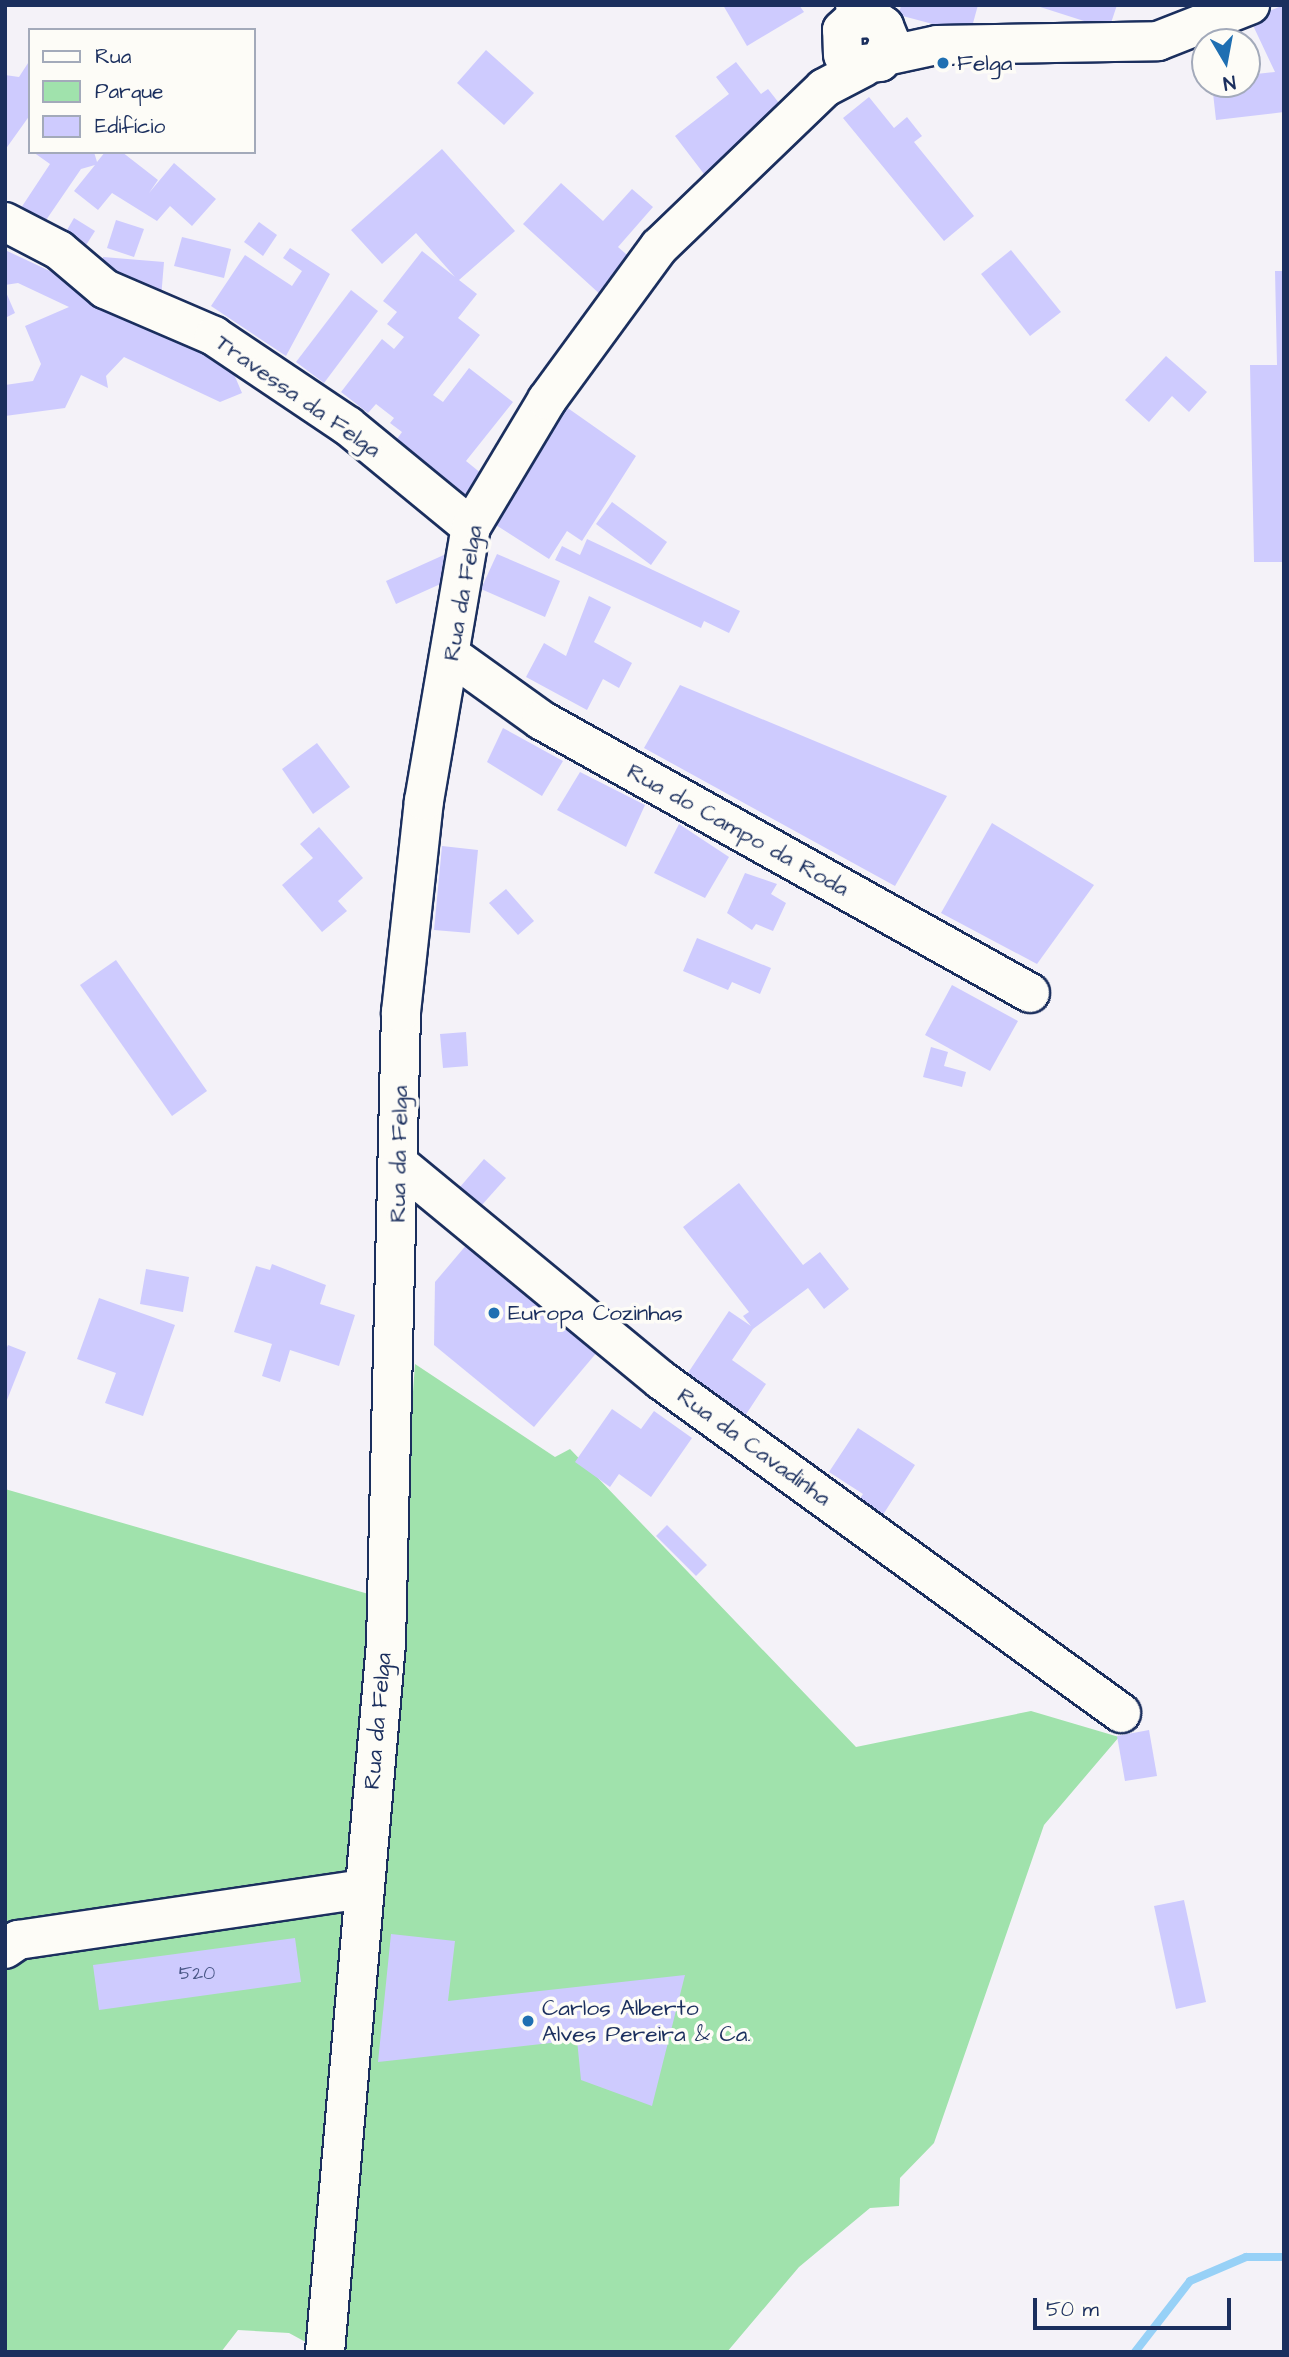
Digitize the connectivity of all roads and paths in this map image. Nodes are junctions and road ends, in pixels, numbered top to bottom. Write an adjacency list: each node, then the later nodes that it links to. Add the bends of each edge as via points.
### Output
1 (1248, 6): 2 (street, via 1158,41 937,45)
2 (860, 32): 4 (street, Rua da Felga, via 824,88 659,247 554,389)
3 (5, 222): 4 (street, Travessa da Felga, via 58,250 105,289 214,336 348,426)
4 (471, 527): 5 (street, Rua da Felga)
5 (452, 656): 6 (street, Rua do Campo da Roda, via 541,720); 7 (street, Rua da Felga, via 424,801 401,1012)
6 (1030, 993)
7 (399, 1164): 8 (street, Rua da Cavadinha, via 661,1380); 9 (street, Rua da Felga, via 386,1644)
8 (1121, 1713)
9 (363, 1889): 10 (street, via 18,1940); 11 (street, Rua da Felga)
10 (5, 1949)
11 (325, 2352)

